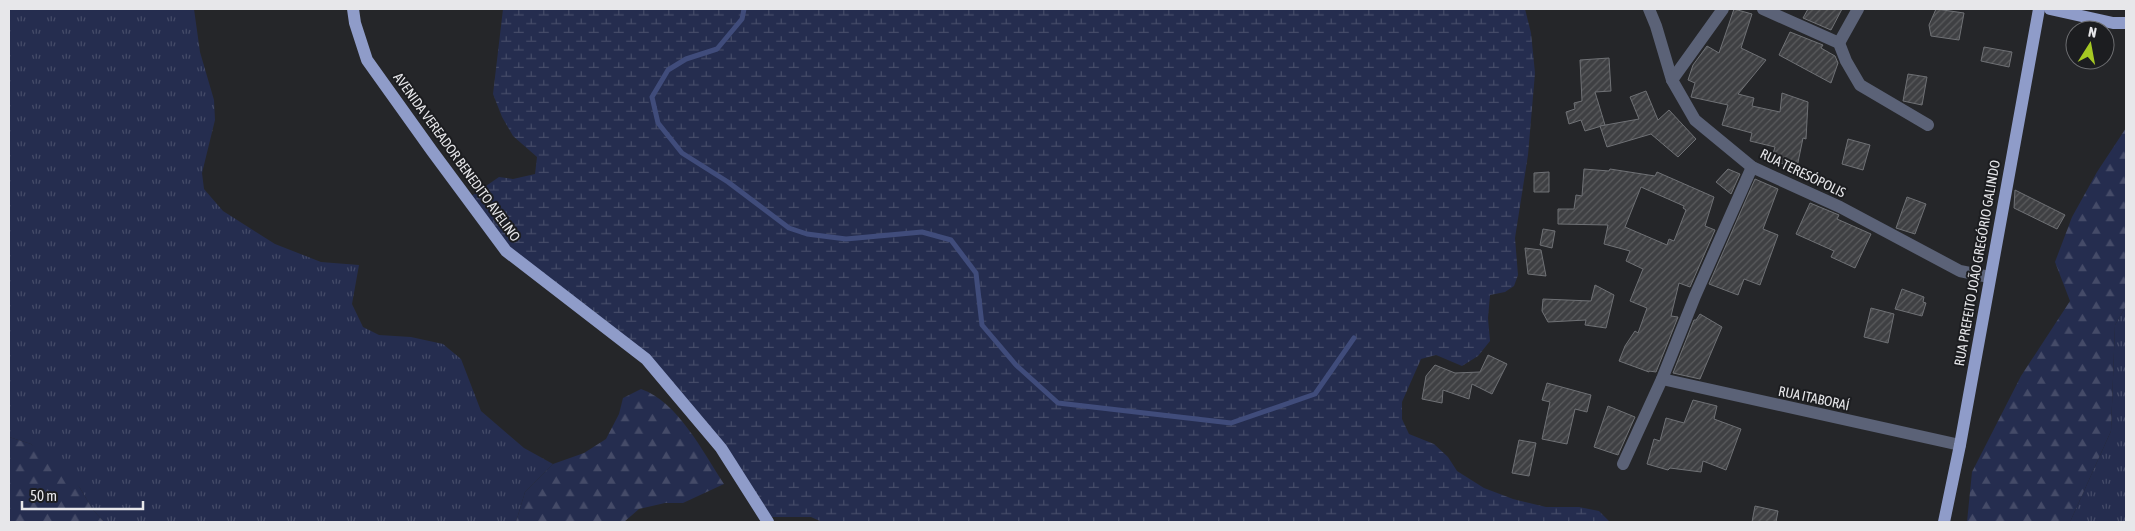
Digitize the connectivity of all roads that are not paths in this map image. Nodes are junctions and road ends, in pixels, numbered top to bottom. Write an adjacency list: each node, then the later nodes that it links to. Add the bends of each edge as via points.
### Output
1 (353, 9): 17 (main road, AVENIDA VEREADOR BENEDITO AVELINO, via 368,60 506,251 646,359 721,448)
2 (1649, 9): 10 (street, RUA TERESÓPOLIS)
3 (1722, 9): 10 (street)
4 (1763, 9): 9 (street)
5 (1858, 9): 9 (street)
6 (2039, 9): 13 (main road, RUA PREFEITO JOÃO GREGÓRIO GALINDO)
7 (2050, 9): 8 (main road)
8 (2126, 23)
9 (1839, 43): 11 (street, via 1860,85)
10 (1672, 80): 12 (street, RUA TERESÓPOLIS, via 1695,120)
11 (1928, 125)
12 (1752, 167): 13 (street, RUA TERESÓPOLIS, via 1840,207 1960,271); 14 (street)
13 (1989, 277): 15 (main road, RUA PREFEITO JOÃO GREGÓRIO GALINDO)
14 (1662, 379): 15 (street, RUA ITABORAÍ); 16 (street)
15 (1960, 446): 18 (main road, RUA PREFEITO JOÃO GREGÓRIO GALINDO)
16 (1623, 464)
17 (768, 522)
18 (1944, 522)

